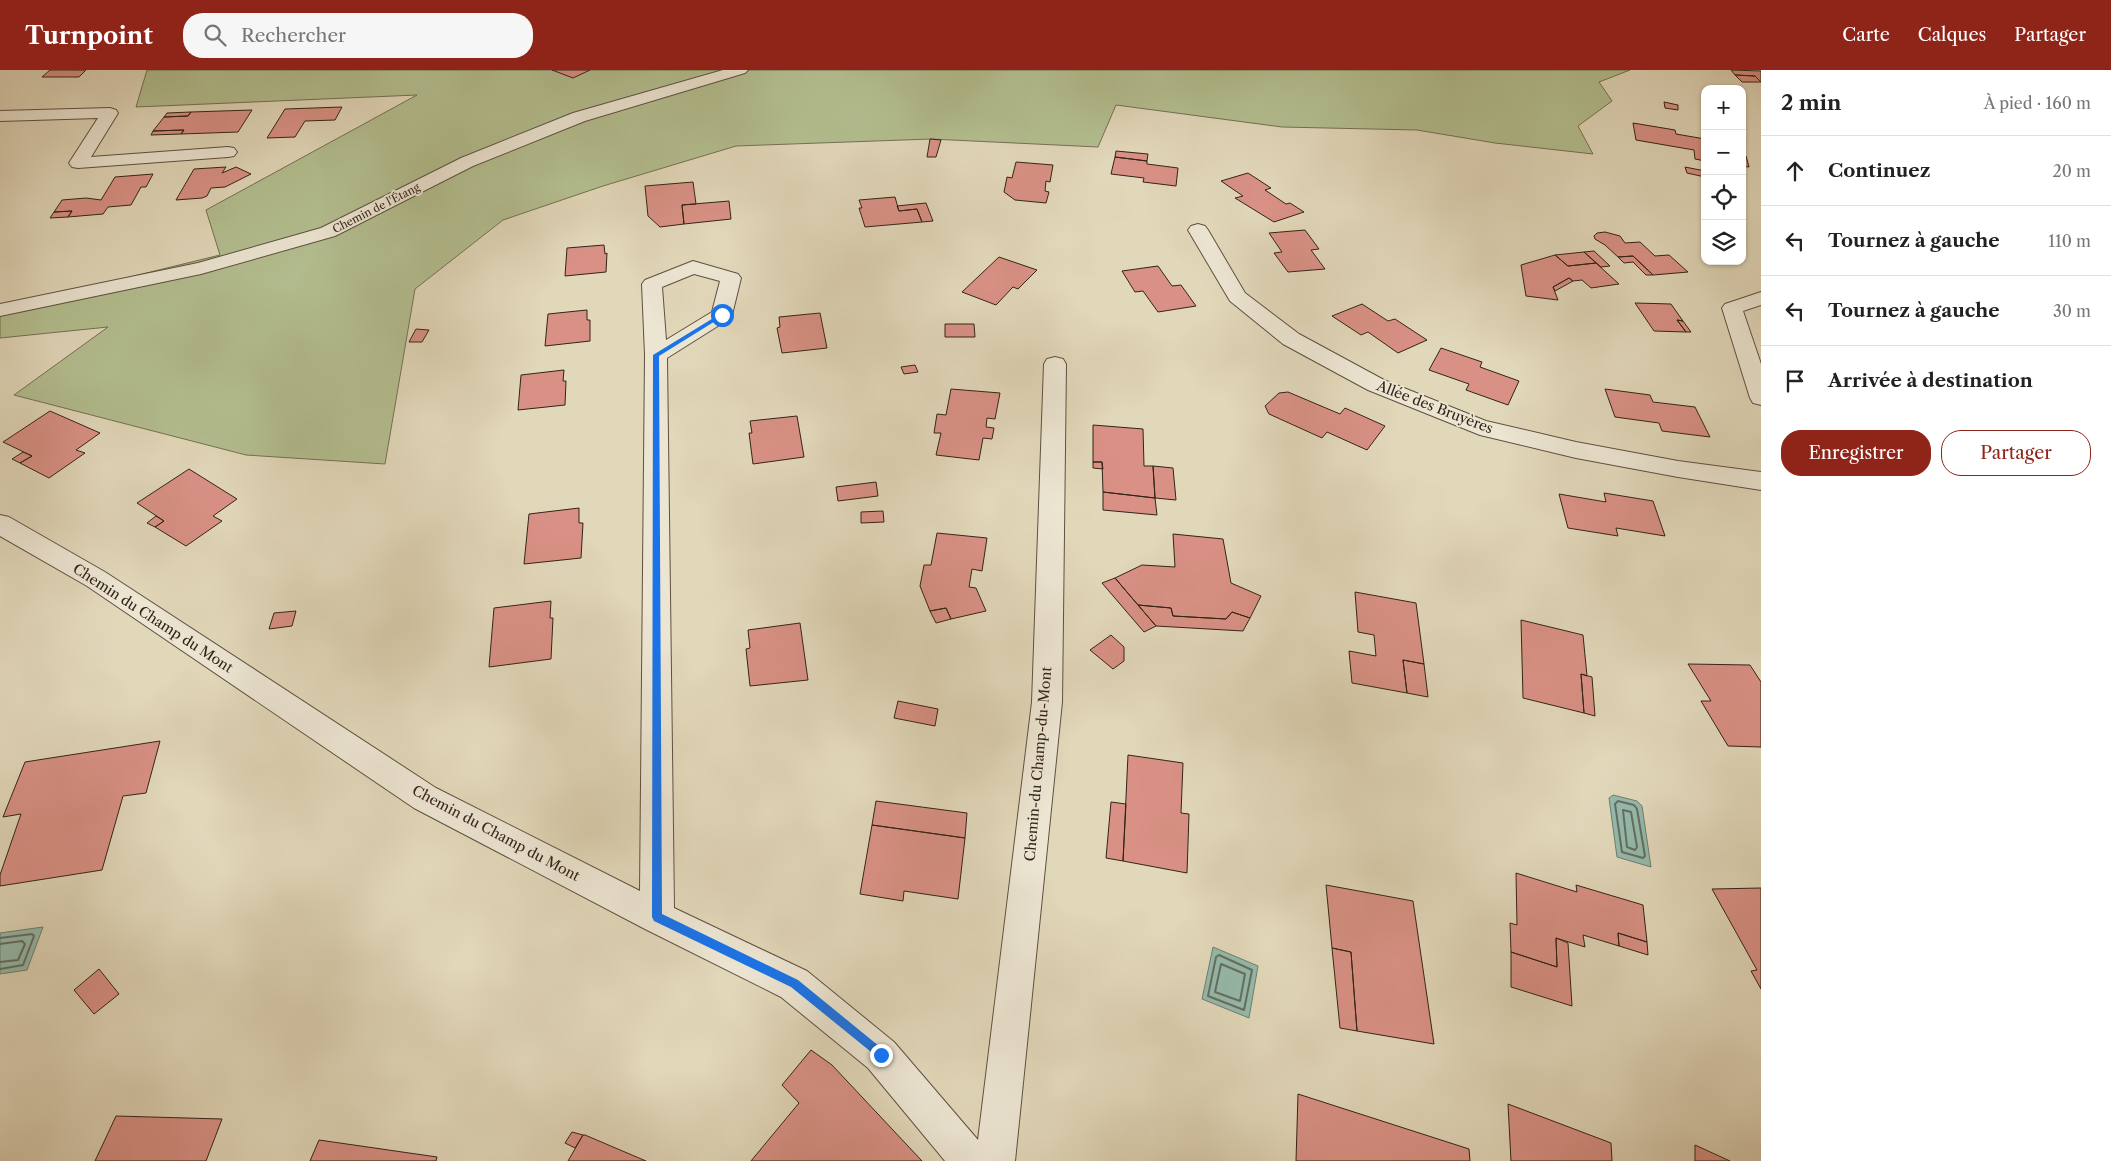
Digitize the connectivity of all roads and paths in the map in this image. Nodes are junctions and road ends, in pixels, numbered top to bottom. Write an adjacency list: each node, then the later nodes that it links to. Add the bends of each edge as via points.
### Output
1 (740, 70): 6 (street, Chemin de l'Étang, via 579,117 466,162 328,232 201,268)
2 (0, 116): 3 (street, via 110,113 78,163)
3 (228, 152)
4 (1198, 230): 10 (street, Allée des Bruyères, via 1237,297 1291,339 1376,385 1480,427 1576,450)
5 (1761, 298): 9 (street, via 1732,308)
6 (0, 310)
7 (656, 355): 12 (street)
8 (1055, 364): 14 (street, Chemin-du Champ-du-Mont, via 1047,702)
9 (1761, 398)
10 (1761, 481)
11 (0, 524): 12 (street, Chemin du Champ du Mont, via 96,580 425,798)
12 (657, 917): 13 (street, Chemin du Champ du Mont, via 794,984 881,1055)
13 (970, 1161)
14 (995, 1161)

